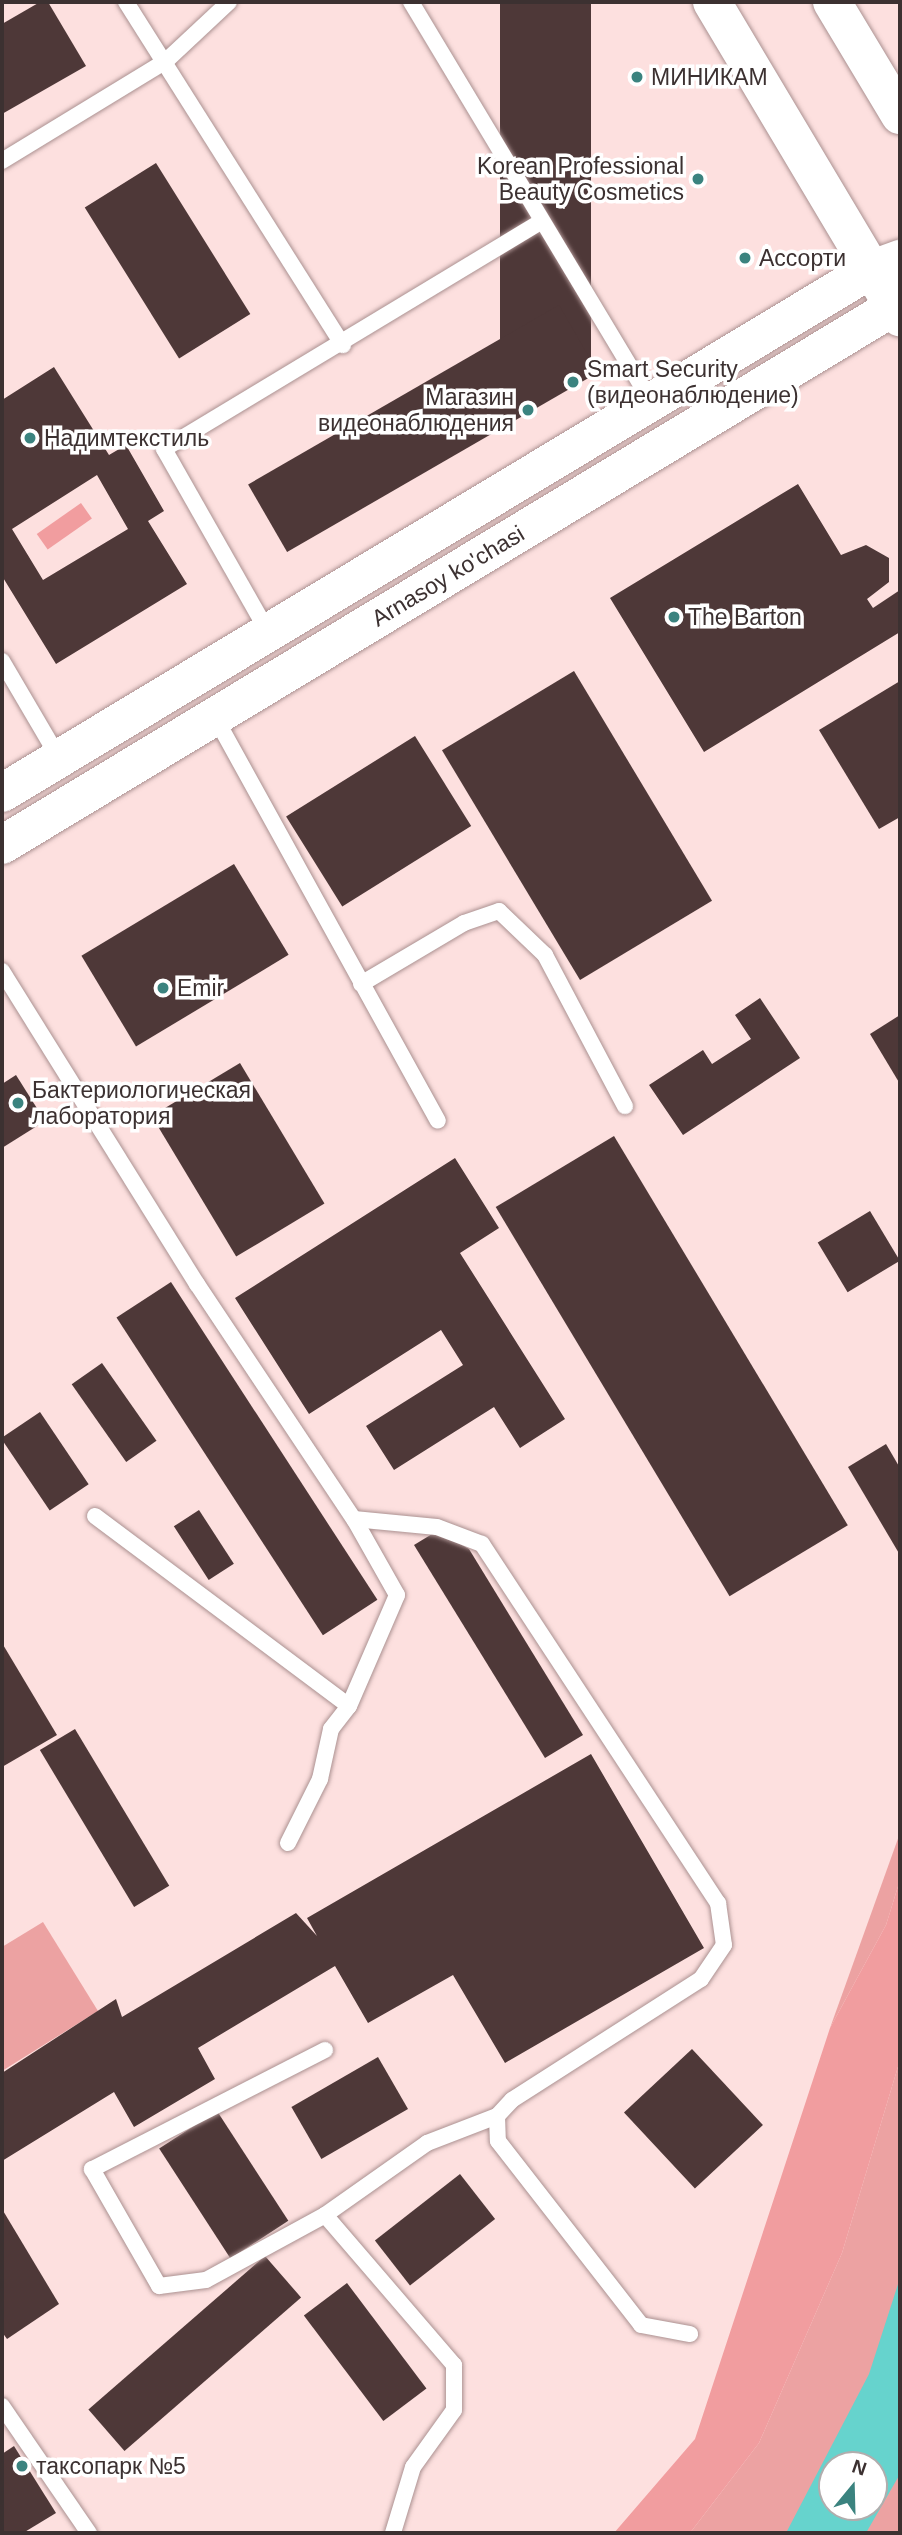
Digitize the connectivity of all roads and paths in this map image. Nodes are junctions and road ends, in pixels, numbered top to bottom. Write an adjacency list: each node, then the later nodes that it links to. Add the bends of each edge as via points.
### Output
1 (126, 2): 6 (lane)
2 (229, 2): 6 (lane)
3 (411, 2): 9 (lane)
4 (712, 2): 10 (main road)
5 (832, 2): 7 (main road)
6 (166, 61): 8 (lane); 12 (lane)
7 (898, 106)
8 (2, 161)
9 (542, 222): 12 (lane); 13 (lane)
10 (886, 264): 11 (main road); 13 (main road, Arnasoy ko'chasi)
11 (899, 309): 16 (main road, Arnasoy ko'chasi)
12 (343, 345): 14 (lane, via 163,449)
13 (651, 402): 14 (main road, Arnasoy ko'chasi)
14 (268, 632): 17 (main road, Arnasoy ko'chasi)
15 (2, 661): 17 (lane)
16 (215, 717): 19 (main road, Arnasoy ko'chasi); 21 (lane)
17 (60, 758): 18 (main road, Arnasoy ko'chasi)
18 (2, 793)
19 (2, 845)
20 (2, 971): 25 (lane, via 197,1284)
21 (361, 984): 22 (lane, via 464,923 499,911 544,955); 23 (lane)
22 (625, 1106)
23 (438, 1121)
24 (95, 1516): 26 (lane)
25 (354, 1519): 26 (lane, via 397,1595); 29 (lane, via 437,1527 482,1544 718,1903 724,1945 701,1979 512,2099)
26 (349, 1706): 27 (lane, via 331,1729 320,1779)
27 (288, 1843)
28 (325, 2050): 30 (lane, via 92,2169 159,2286 206,2280)
29 (497, 2116): 30 (lane, via 427,2143); 31 (lane, via 498,2141 641,2325)
30 (325, 2214): 34 (lane, via 454,2365 454,2410 413,2467)
31 (690, 2334)
32 (2, 2406): 33 (lane)
33 (89, 2533)
34 (393, 2533)

